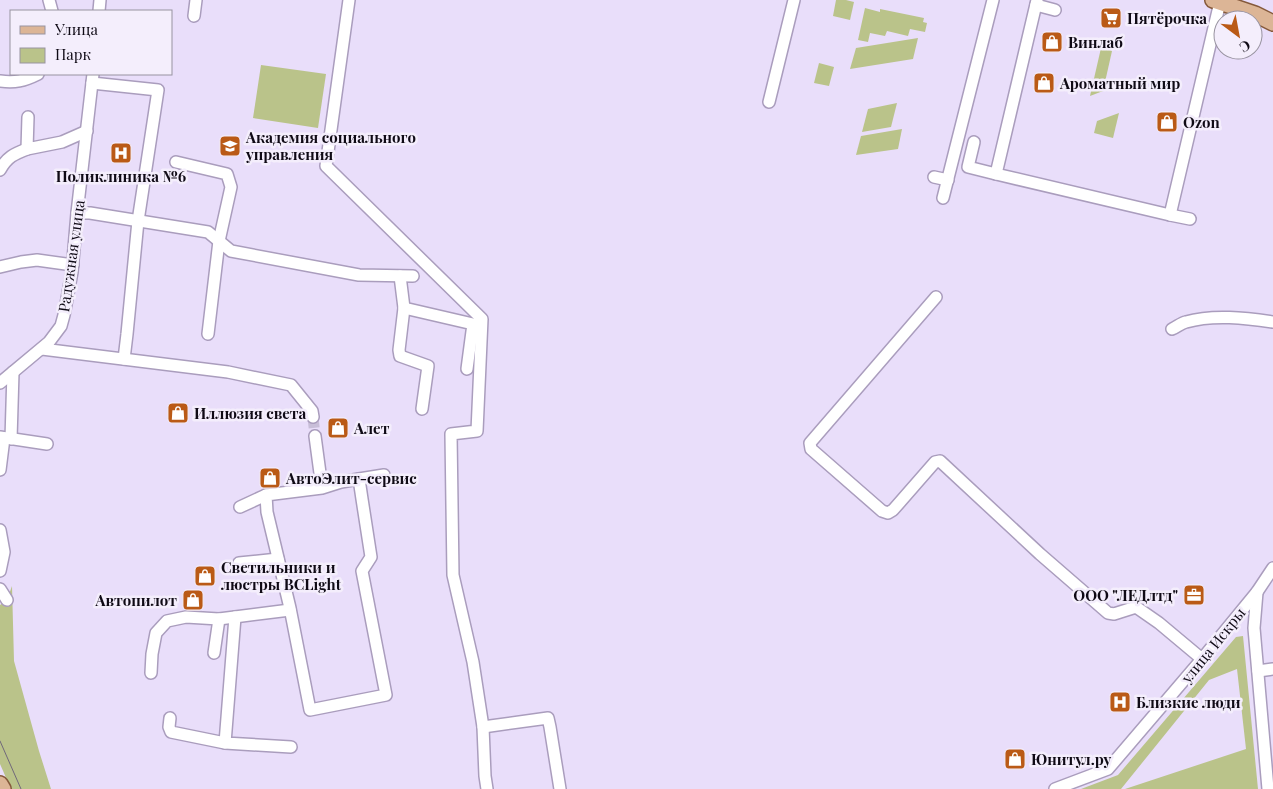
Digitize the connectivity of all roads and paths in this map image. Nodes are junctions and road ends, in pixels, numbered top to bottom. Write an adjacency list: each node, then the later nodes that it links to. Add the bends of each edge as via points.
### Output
1 (196, 0): 8 (street)
2 (350, 0): 73 (street, via 326,166 482,319 477,431 451,434 453,576 474,662)
3 (794, 0): 13 (street)
4 (993, 0): 18 (street)
5 (1217, 1): 9 (main road); 27 (street)
6 (1035, 2): 7 (street); 22 (street)
7 (1055, 10)
8 (194, 16)
9 (1273, 22)
10 (36, 75): 12 (street, via 22,81)
11 (93, 78): 15 (street, Радужная улица); 29 (street, via 158,90)
12 (0, 81)
13 (770, 102)
14 (28, 117): 17 (street)
15 (87, 130): 17 (street, via 62,142); 26 (street, Радужная улица)
16 (974, 142): 20 (street)
17 (27, 149): 21 (street, via 5,160)
18 (953, 159): 20 (street); 24 (street)
19 (176, 162): 30 (street, via 227,174 231,187)
20 (969, 163): 22 (street, via 968,168)
21 (0, 170)
22 (996, 174): 27 (street)
23 (934, 177): 24 (street)
24 (948, 180): 25 (street)
25 (943, 198)
26 (78, 213): 29 (street); 31 (street, Радужная улица)
27 (1170, 215): 28 (street)
28 (1190, 219)
29 (138, 221): 30 (street, via 208,232); 41 (street)
30 (219, 241): 33 (street, via 231,250 360,275); 39 (street)
31 (73, 265): 32 (street, via 37,260); 40 (street, Радужная улица, via 61,326)
32 (0, 267)
33 (400, 276): 34 (street); 36 (street)
34 (413, 276)
35 (936, 297): 68 (street, via 810,443 811,449 888,513 940,460 1108,613 1136,607)
36 (404, 308): 42 (street, via 473,324); 45 (street, via 400,356 428,366)
37 (1273, 322): 38 (street, via 1208,318 1186,322)
38 (1172, 329)
39 (208, 334)
40 (42, 349): 41 (street); 43 (street, Радужная улица)
41 (124, 359): 46 (street, via 228,372 290,385 312,411)
42 (467, 368)
43 (13, 372): 44 (street, Радужная улица); 48 (street)
44 (0, 383)
45 (422, 409)
46 (312, 417)
47 (315, 436): 53 (street)
48 (5, 438): 49 (street); 50 (street)
49 (47, 444)
50 (0, 470)
51 (384, 475): 52 (street)
52 (360, 479): 53 (street); 64 (street, via 372,557 362,571 386,695 310,710)
53 (322, 488): 54 (street)
54 (266, 495): 55 (street); 57 (street)
55 (240, 507)
56 (0, 530): 60 (street, via 4,552)
57 (278, 559): 58 (street); 64 (street)
58 (239, 563)
59 (1273, 568): 62 (street, улица Искры)
60 (0, 571)
61 (0, 589): 63 (street)
62 (1256, 592): 68 (street, улица Искры); 70 (street, via 1254,628)
63 (7, 600)
64 (290, 610): 65 (street)
65 (235, 617): 66 (street); 74 (street)
66 (218, 619): 67 (street); 71 (street, via 186,617 167,621 156,634)
67 (214, 653)
68 (1202, 660): 80 (street, улица Искры, via 1108,769)
69 (1273, 669): 70 (street)
70 (1258, 671): 81 (street)
71 (150, 672)
72 (170, 718): 74 (street, via 171,732)
73 (483, 727): 78 (street); 79 (street, via 548,718)
74 (225, 743): 75 (street)
75 (291, 747)
76 (0, 784): 77 (main road)
77 (3, 789)
78 (487, 789)
79 (560, 789)
80 (1055, 789)
81 (1268, 789)

